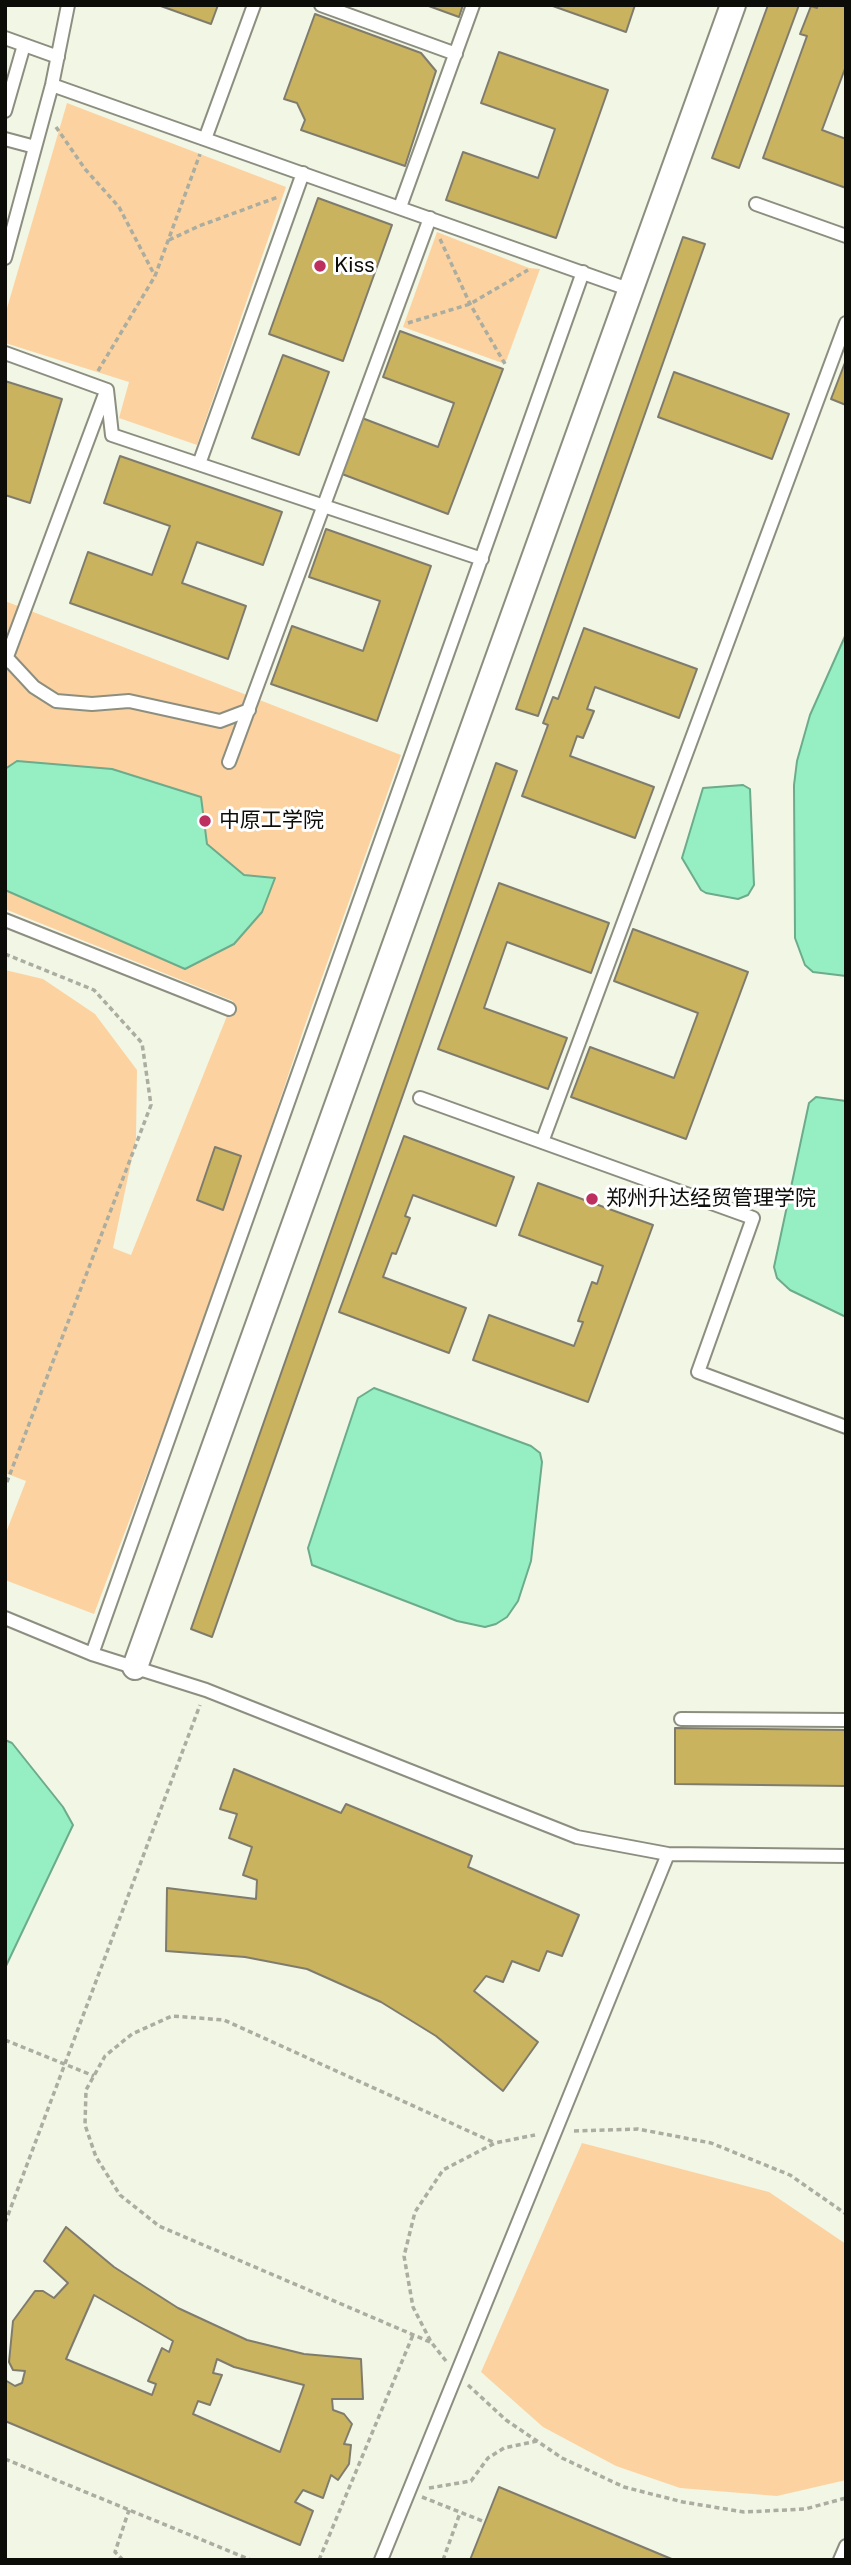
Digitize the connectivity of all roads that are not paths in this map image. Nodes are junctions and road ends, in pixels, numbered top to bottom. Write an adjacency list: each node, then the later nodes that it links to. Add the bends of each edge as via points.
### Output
1 (68, 5): 9 (lane)
2 (254, 5): 13 (lane)
3 (321, 5): 8 (lane)
4 (473, 5): 8 (lane)
5 (733, 5): 22 (street)
6 (5, 38): 7 (lane)
7 (24, 45): 9 (lane); 11 (lane)
8 (456, 54): 17 (lane)
9 (58, 57): 10 (lane)
10 (52, 85): 13 (lane); 14 (lane)
11 (5, 111)
12 (5, 139): 14 (lane)
13 (205, 139): 15 (lane)
14 (35, 147): 20 (lane)
15 (303, 173): 17 (lane); 26 (lane)
16 (756, 204): 19 (lane)
17 (400, 207): 18 (lane)
18 (430, 218): 21 (lane); 27 (lane)
19 (846, 236)
20 (5, 258)
21 (583, 272): 22 (lane); 28 (lane)
22 (631, 289): 39 (street)
23 (846, 323): 35 (lane)
24 (5, 353): 25 (lane)
25 (107, 390): 26 (lane, via 112,435); 29 (lane)
26 (199, 464): 27 (lane)
27 (323, 506): 28 (lane); 30 (lane)
28 (482, 559): 38 (lane)
29 (7, 661): 30 (lane, via 56,701 129,701 220,721)
30 (248, 710): 31 (lane)
31 (229, 762)
32 (5, 920): 33 (lane)
33 (229, 1009)
34 (420, 1097): 35 (lane)
35 (542, 1142): 36 (lane, via 753,1218 698,1372)
36 (846, 1427)
37 (5, 1618): 38 (lane)
38 (92, 1654): 39 (lane)
39 (135, 1667): 42 (lane, via 206,1690 576,1837)
40 (681, 1719): 41 (lane)
41 (846, 1720)
42 (668, 1854): 43 (lane); 45 (lane)
43 (846, 1856)
44 (846, 2546): 46 (lane)
45 (382, 2560)
46 (840, 2560)

